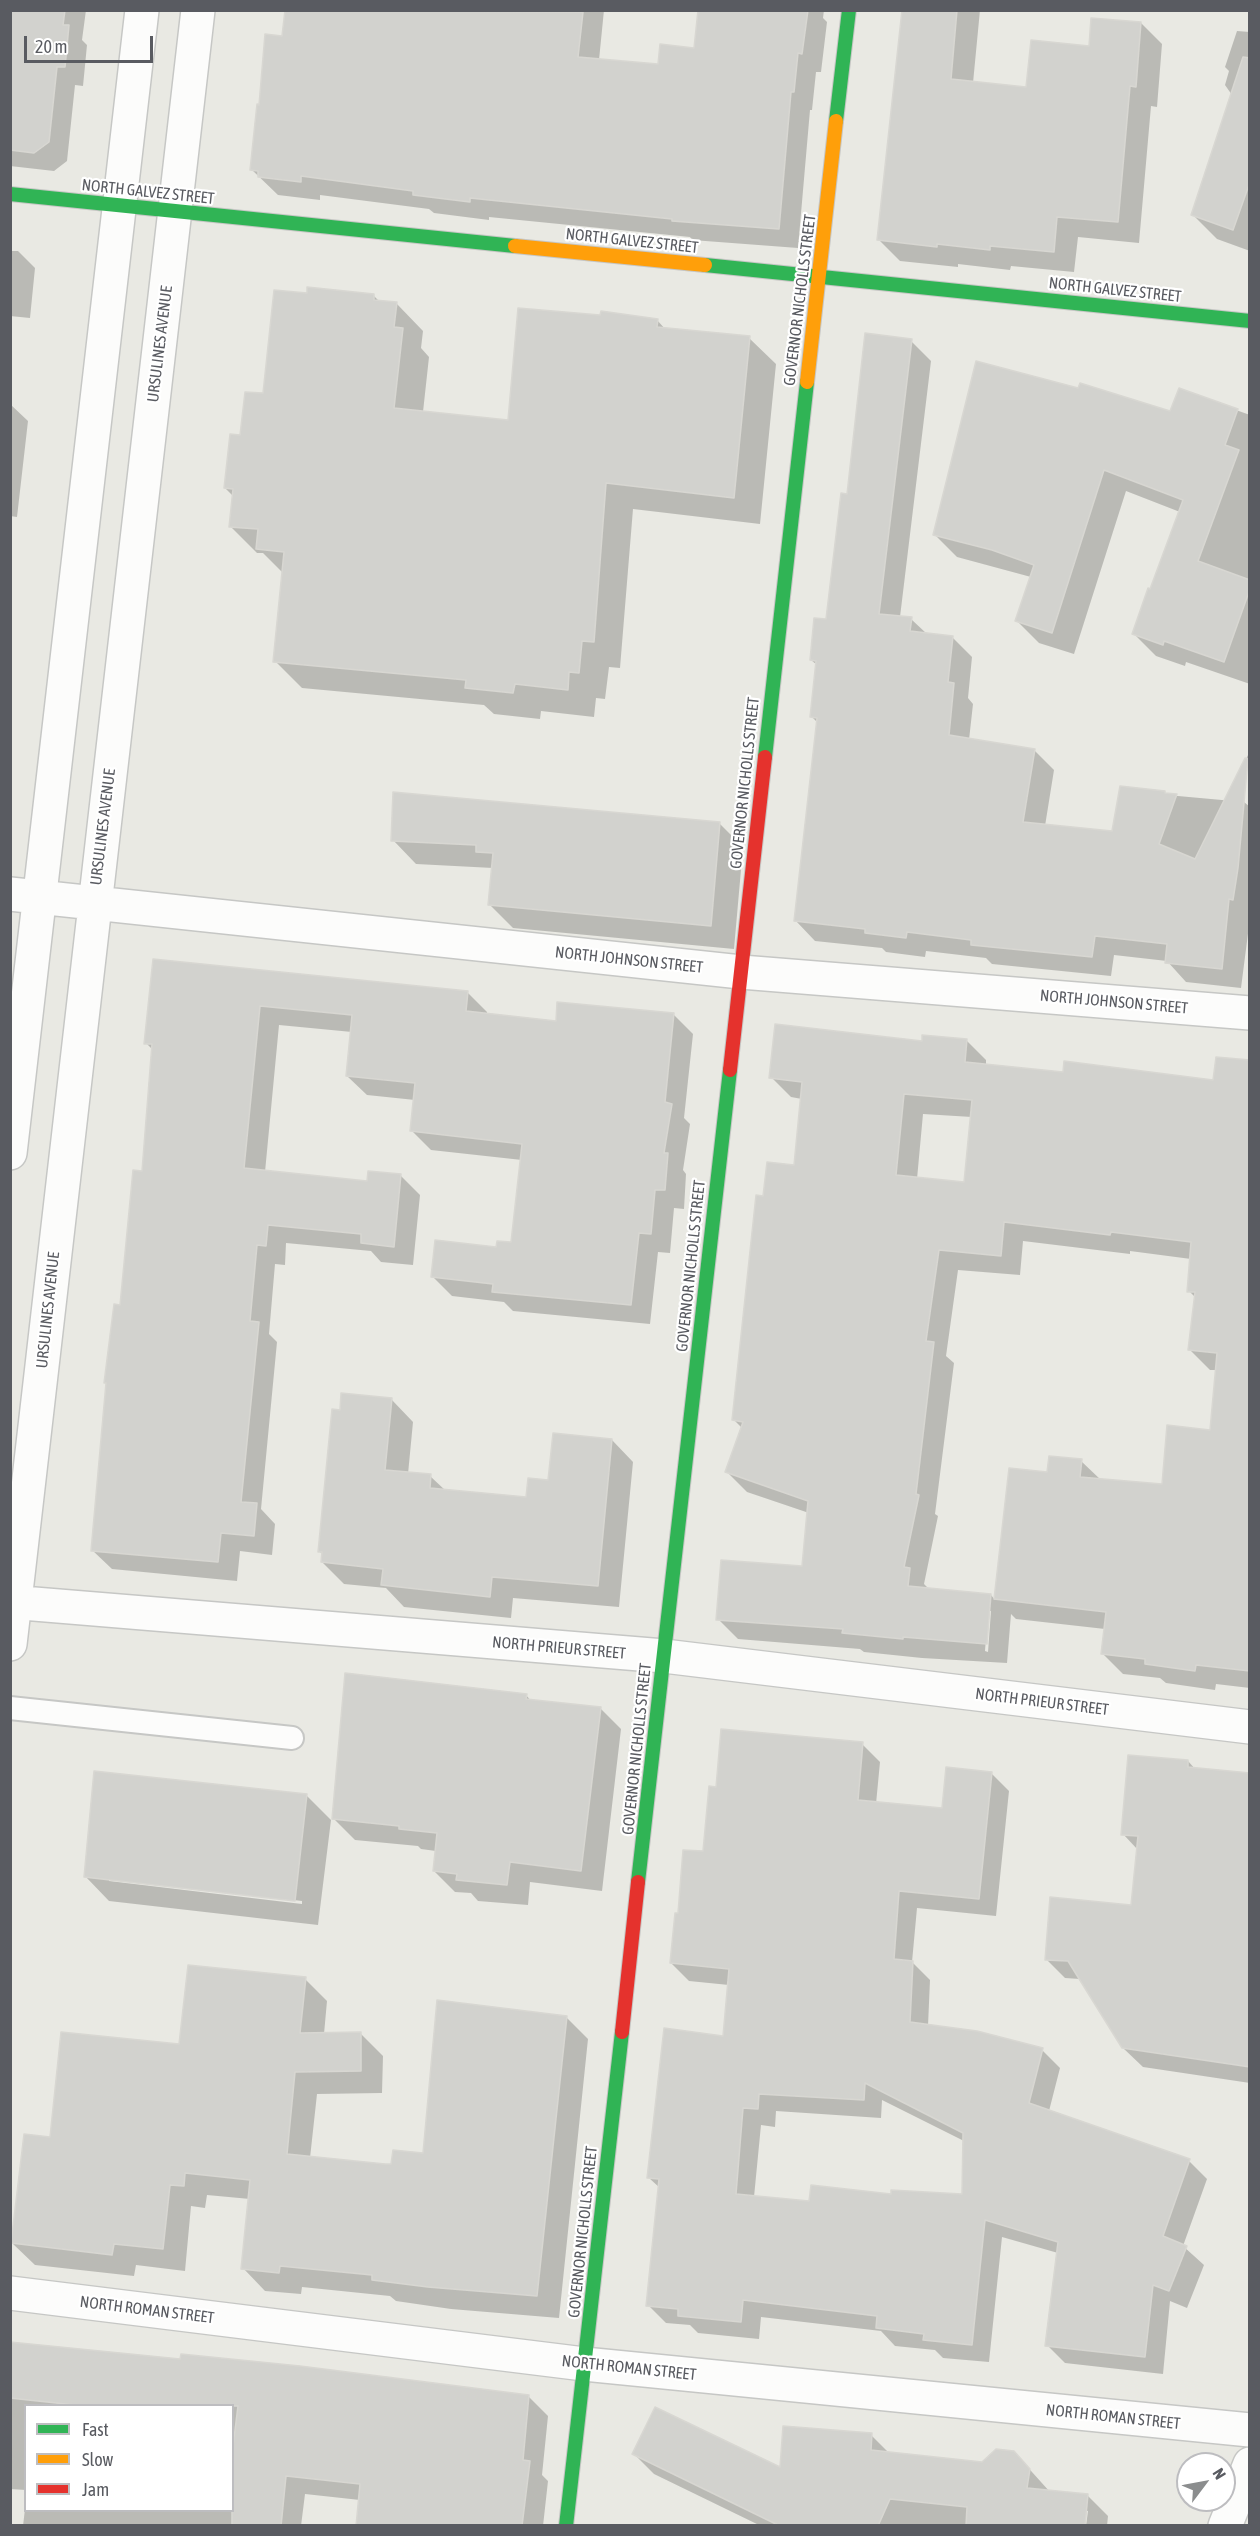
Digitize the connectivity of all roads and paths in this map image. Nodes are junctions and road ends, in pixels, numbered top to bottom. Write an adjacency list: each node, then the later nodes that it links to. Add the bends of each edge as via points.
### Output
1 (142, 10): 5 (street)
2 (198, 10): 6 (street, URSULINES AVENUE)
3 (849, 10): 7 (street, GOVERNOR NICHOLLS STREET)
4 (10, 194): 5 (street, NORTH GALVEZ STREET)
5 (120, 205): 6 (street, NORTH GALVEZ STREET); 9 (street)
6 (176, 211): 7 (street, NORTH GALVEZ STREET); 10 (street, URSULINES AVENUE)
7 (819, 277): 8 (street, NORTH GALVEZ STREET); 11 (street, GOVERNOR NICHOLLS STREET)
8 (1250, 321)
9 (25, 895): 10 (street, NORTH JOHNSON STREET); 13 (street)
10 (94, 903): 11 (street, NORTH JOHNSON STREET); 14 (street, URSULINES AVENUE)
11 (741, 972): 12 (street, NORTH JOHNSON STREET); 16 (street, GOVERNOR NICHOLLS STREET)
12 (1250, 1013)
13 (10, 1153)
14 (13, 1602): 15 (street, URSULINES AVENUE); 16 (street, NORTH PRIEUR STREET)
15 (10, 1644)
16 (664, 1656): 18 (street, NORTH PRIEUR STREET); 21 (street, GOVERNOR NICHOLLS STREET)
17 (10, 1708): 19 (lane)
18 (1250, 1727)
19 (292, 1738)
20 (10, 2293): 21 (street, NORTH ROMAN STREET)
21 (584, 2364): 22 (street, NORTH ROMAN STREET); 24 (street, GOVERNOR NICHOLLS STREET)
22 (1250, 2430)
23 (1250, 2464): 25 (street)
24 (566, 2526)
25 (1225, 2526)

